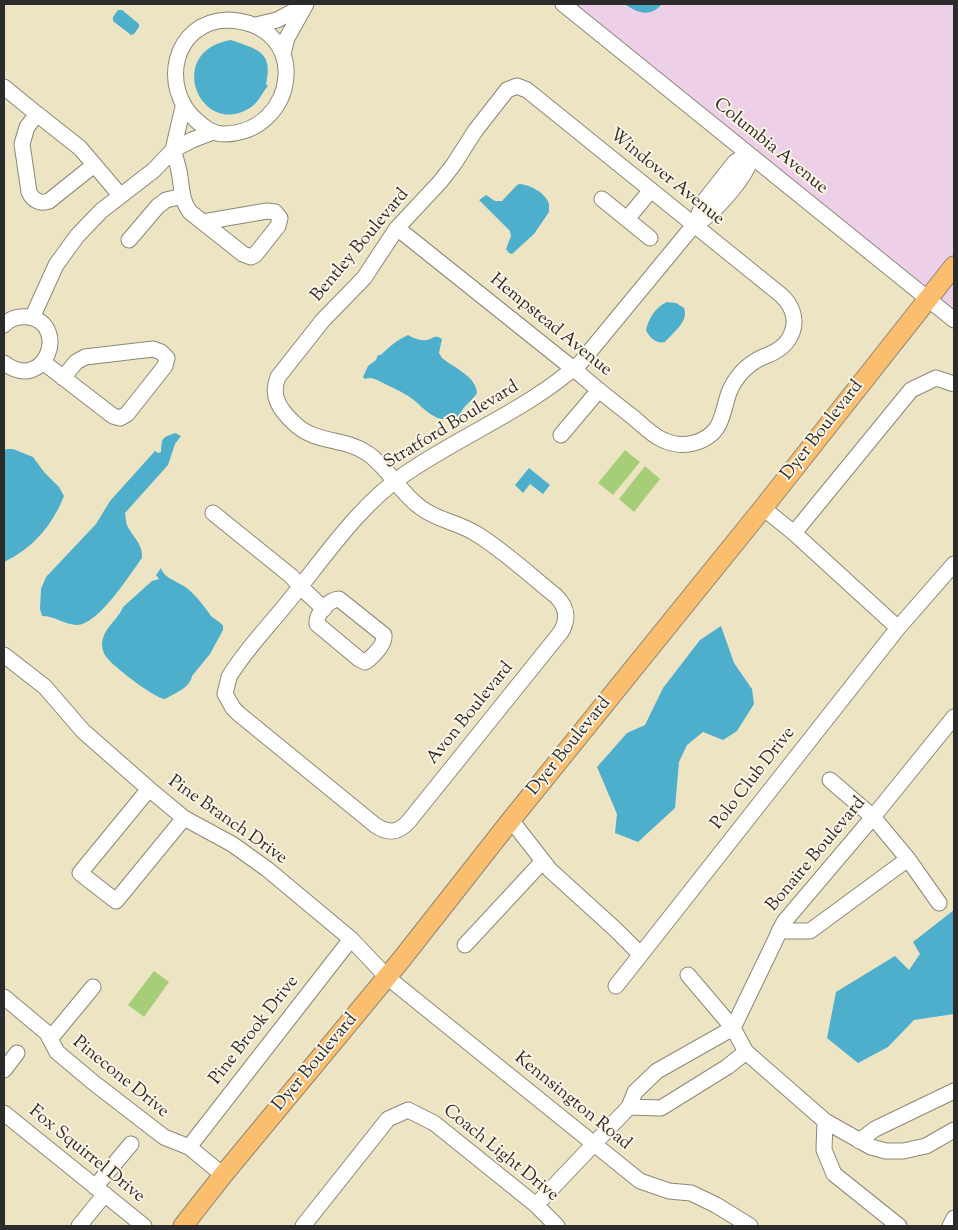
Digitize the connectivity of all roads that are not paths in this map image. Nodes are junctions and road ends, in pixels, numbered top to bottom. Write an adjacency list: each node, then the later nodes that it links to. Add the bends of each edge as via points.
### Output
1 (306, 4): 3 (street, via 277,20); 4 (street, via 287,38)
2 (563, 4): 11 (street, Columbia Avenue)
3 (256, 25): 4 (street, via 272,37); 7 (street, via 240,20 221,20 190,36 179,52 175,70 176,87)
4 (283, 54): 9 (street, via 286,78 274,110 249,128 229,133)
5 (517, 86): 13 (street, Windover Avenue, via 527,90); 20 (street, Bentley Boulevard, via 507,90 440,182)
6 (4, 87): 8 (street)
7 (183, 107): 9 (street); 10 (street)
8 (37, 114): 12 (street, via 71,141); 12 (street, via 27,127 22,144 29,192 34,199 49,201)
9 (213, 132): 10 (street)
10 (173, 150): 14 (street, via 154,170); 15 (street)
11 (751, 156): 19 (street, Stratford Boulevard, via 745,172 716,209); 24 (street, Columbia Avenue)
12 (94, 165): 14 (street)
13 (651, 190): 17 (street); 19 (street, Windover Avenue)
14 (120, 195): 25 (street, via 93,218 65,251)
15 (183, 196): 18 (street, via 187,207); 22 (street, via 162,203)
16 (602, 199): 17 (street)
17 (627, 219): 21 (street)
18 (203, 222): 18 (street, via 251,257 273,233 280,218 275,212 267,211)
19 (694, 225): 30 (street, Stratford Boulevard); 35 (street, Windover Avenue, via 781,294 790,304 794,322 791,335 778,351 755,360 743,370 731,388 716,429 701,440)
20 (397, 228): 30 (street, Hempstead Avenue); 36 (street, Bentley Boulevard, via 364,278 323,320 278,377 274,388 285,414 295,425 311,436 366,452 381,464)
21 (650, 238)
22 (129, 240)
23 (954, 266): 24 (main road, Dyer Boulevard)
24 (928, 299): 26 (street, Columbia Avenue); 37 (main road, Dyer Boulevard)
25 (32, 318): 27 (street, via 14,318); 28 (street, via 46,329 50,337 48,355)
26 (954, 320)
27 (4, 325)
28 (43, 362): 29 (street, via 28,371 10,368); 31 (street)
29 (4, 363)
30 (573, 369): 33 (street, Hempstead Avenue); 36 (street, Stratford Boulevard, via 530,402 426,460)
31 (63, 378): 31 (street, via 120,418 127,414 165,366 166,358 154,349 85,357 76,362)
32 (954, 384): 39 (street, via 936,378 911,390)
33 (599, 390): 34 (street); 35 (street, Hempstead Avenue, via 659,438)
34 (561, 435)
35 (683, 444)
36 (394, 482): 41 (street, Stratford Boulevard, via 362,512); 51 (street, Avon Boulevard, via 426,512 481,537 556,596 566,613 561,632 410,821)
37 (763, 508): 39 (street); 50 (main road, Dyer Boulevard)
38 (214, 513): 41 (street)
39 (794, 533): 43 (street)
40 (954, 564): 43 (street, Polo Club Drive)
41 (301, 586): 42 (street); 51 (street, Stratford Boulevard, via 234,670 225,694 232,708 253,726 375,825)
42 (324, 609): 42 (street, via 332,600 342,600 382,632 384,641 371,659 365,662 359,659 319,627 317,619)
43 (898, 628): 58 (street, Polo Club Drive)
44 (4, 654): 47 (street, Pine Branch Drive, via 45,687 82,731)
45 (954, 717): 48 (street, Bonaire Boulevard)
46 (830, 780): 48 (street)
47 (149, 789): 49 (street, Pine Branch Drive); 49 (street, via 80,873 116,902)
48 (873, 817): 52 (street); 55 (street, Bonaire Boulevard, via 784,922)
49 (184, 818): 56 (street, Pine Branch Drive, via 232,844 267,869)
50 (511, 820): 53 (street); 60 (main road, Dyer Boulevard)
51 (394, 832)
52 (908, 859): 54 (street); 55 (street, via 810,932)
53 (543, 861): 57 (street); 58 (street)
54 (939, 903)
55 (780, 931): 64 (street, Bonaire Boulevard)
56 (351, 939): 60 (street, Pine Branch Drive); 77 (street, Pine Brook Drive)
57 (465, 945)
58 (640, 954): 61 (street, Polo Club Drive)
59 (688, 975): 64 (street)
60 (387, 977): 76 (street, Kennsington Road); 78 (main road, Dyer Boulevard)
61 (616, 986)
62 (93, 987): 65 (street)
63 (4, 997): 65 (street, Pinecone Drive)
64 (733, 1028): 66 (street); 70 (street, via 657,1071 635,1092)
65 (50, 1039): 77 (street, Pinecone Drive, via 57,1052 156,1131)
66 (746, 1052): 70 (street, via 661,1108); 72 (street)
67 (17, 1053): 68 (street)
68 (4, 1070)
69 (954, 1091): 74 (street, via 875,1129)
70 (629, 1107): 76 (street)
71 (4, 1114): 79 (street, Fox Squirrel Drive)
72 (825, 1121): 74 (street); 88 (street, via 824,1150 834,1174)
73 (954, 1130): 74 (street, via 926,1146 903,1151 886,1151)
74 (859, 1141)
75 (131, 1144): 79 (street)
76 (594, 1145): 80 (street); 87 (street, Kennsington Road, via 640,1181 669,1191 691,1193)
77 (189, 1147): 78 (street, Pinecone Drive)
78 (223, 1175): 84 (main road, Dyer Boulevard)
79 (100, 1190): 82 (street); 83 (street, Fox Squirrel Drive)
80 (536, 1205): 85 (street, Coach Light Drive, via 434,1123 408,1110 388,1120); 86 (street, Coach Light Drive)
81 (954, 1218): 89 (street)
82 (79, 1226)
83 (144, 1226)
84 (183, 1226)
85 (303, 1226)
86 (558, 1226)
87 (750, 1226)
88 (899, 1226)
89 (950, 1226)

